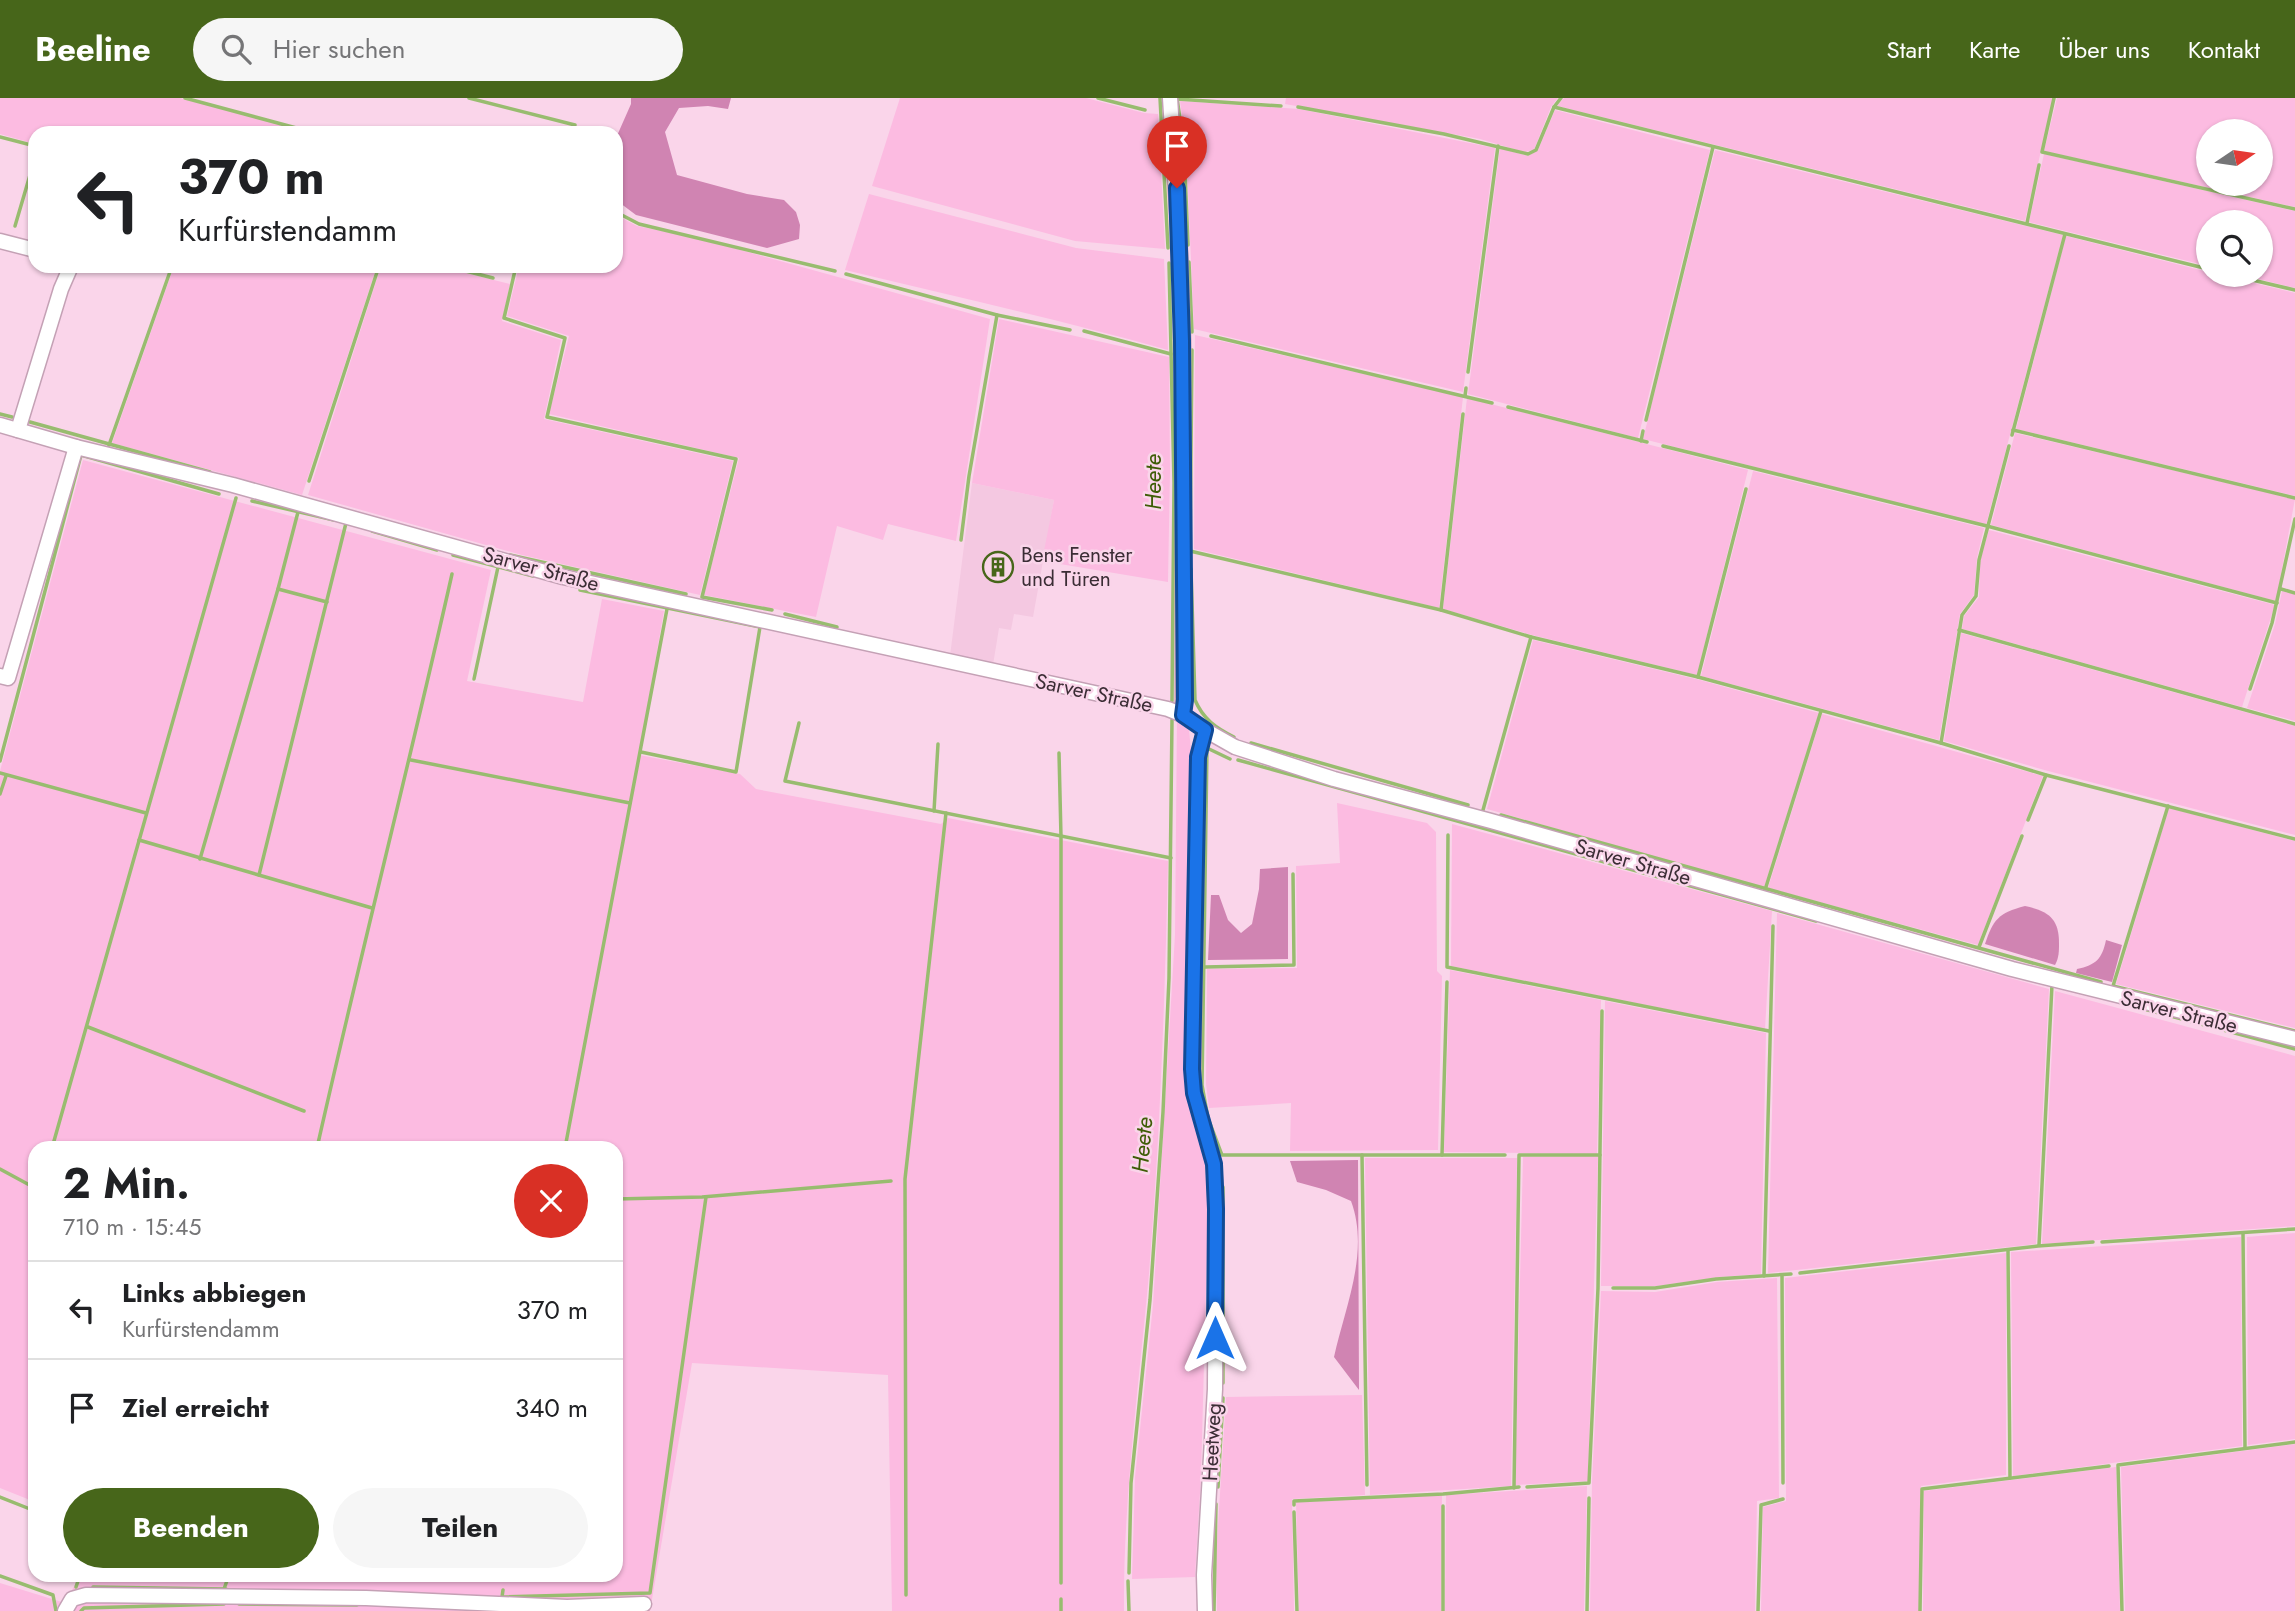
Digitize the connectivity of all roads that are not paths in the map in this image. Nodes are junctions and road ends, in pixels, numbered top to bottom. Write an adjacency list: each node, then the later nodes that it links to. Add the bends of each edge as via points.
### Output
1 (1170, 98): 9 (street, via 1182,328)
2 (0, 241): 3 (street)
3 (28, 248)
4 (68, 273): 6 (street)
5 (0, 425): 6 (street, Sarver Straße)
6 (18, 430): 7 (street, Sarver Straße)
7 (76, 447): 8 (street, via 8,678); 9 (street, Sarver Straße, via 241,487 563,577)
8 (0, 676)
9 (1183, 715): 10 (street, Sarver Straße)
10 (1205, 730): 11 (street, Sarver Straße, via 1235,747 1334,779 2000,965); 14 (street, Heetweg, via 1198,757 1192,1069 1214,1164 1216,1209)
11 (2295, 1039)
12 (644, 1604): 13 (street, via 567,1607 366,1598 86,1595 72,1599)
13 (65, 1611)
14 (1205, 1611)

